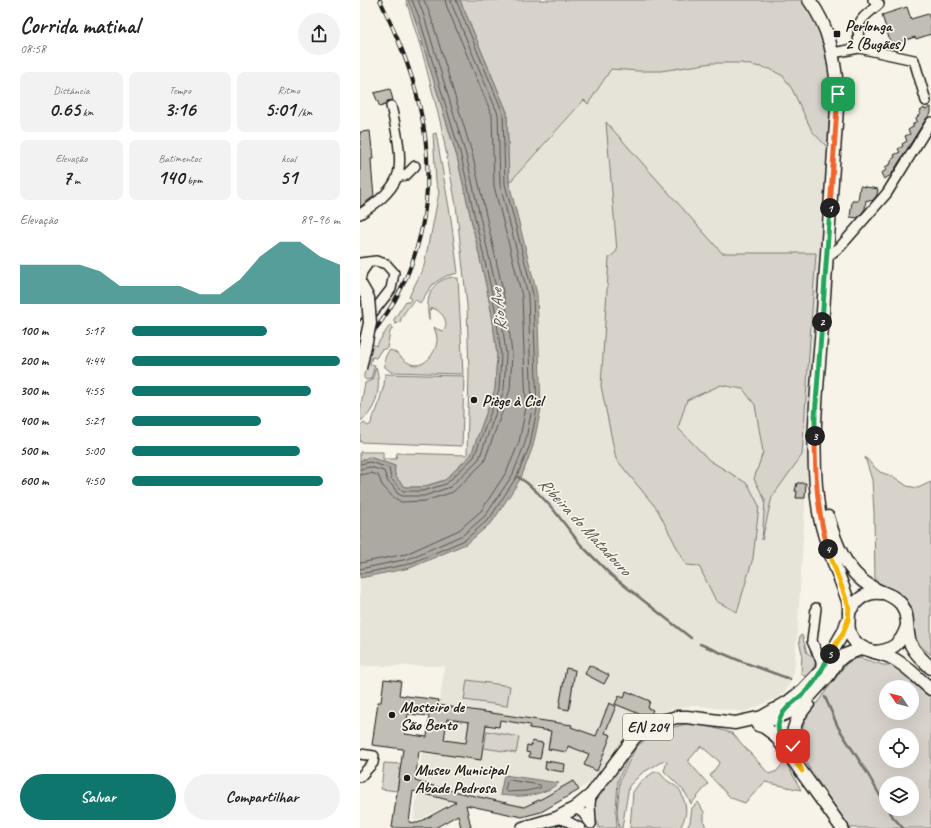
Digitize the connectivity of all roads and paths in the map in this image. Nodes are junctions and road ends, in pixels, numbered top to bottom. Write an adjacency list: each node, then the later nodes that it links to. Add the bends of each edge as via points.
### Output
1 (810, 0): 4 (main road, via 824,24)
2 (873, 0): 3 (street, via 879,4 860,20)
3 (859, 48): 4 (street); 5 (street, via 914,60)
4 (833, 53): 11 (main road, via 838,94)
5 (926, 101)
6 (391, 106): 9 (street, via 398,147)
7 (931, 122): 11 (street, via 887,193 840,247)
8 (415, 166): 9 (street, via 406,175)
9 (397, 177): 10 (street, via 387,192)
10 (360, 214)
11 (827, 256): 16 (main road)
12 (365, 263): 13 (street); 14 (street, via 376,261 386,264 394,273 391,288)
13 (360, 282): 15 (main road, bridge, via 368,298 370,323)
14 (360, 329)
15 (360, 368)
16 (815, 448): 17 (main road, via 826,512 840,550 853,571 864,582); 19 (main road, via 820,519 829,552 848,602)
17 (888, 594): 19 (main road, via 879,592 861,597); 20 (main road, via 901,604 907,618)
18 (816, 608): 23 (street, via 812,642)
19 (848, 616): 21 (main road, EN 204); 22 (main road, via 848,629 852,638)
20 (907, 626): 24 (main road, via 902,639 892,648); 25 (main road, via 909,641)
21 (837, 643): 23 (street, via 828,651); 26 (main road, EN 204)
22 (863, 648): 24 (main road); 26 (main road, EN 204, via 845,655)
23 (815, 649): 26 (street)
24 (874, 652): 27 (main road, via 898,662)
25 (931, 668)
26 (824, 673): 28 (main road, EN 204, via 806,699 794,710); 29 (main road, EN 204, via 788,702 762,717); 33 (main road, via 816,696 802,711 793,730 794,754)
27 (931, 689)
28 (779, 717): 30 (main road, EN 204); 31 (main road, via 778,731)
29 (735, 723): 30 (main road, EN 204, via 744,726); 35 (main road, EN 204, via 682,717 662,721 646,728 634,738)
30 (758, 725): 31 (main road, via 776,734)
31 (783, 745): 33 (main road)
32 (360, 754): 34 (street, via 374,756 373,763)
33 (802, 771): 41 (main road)
34 (360, 777)
35 (591, 795): 36 (main road, EN 204); 38 (street)
36 (575, 808): 37 (main road, EN 204); 38 (street, via 583,813); 40 (street)
37 (557, 818): 39 (main road, EN 204); 40 (street)
38 (591, 826)
39 (523, 828)
40 (581, 828)
41 (842, 828)

